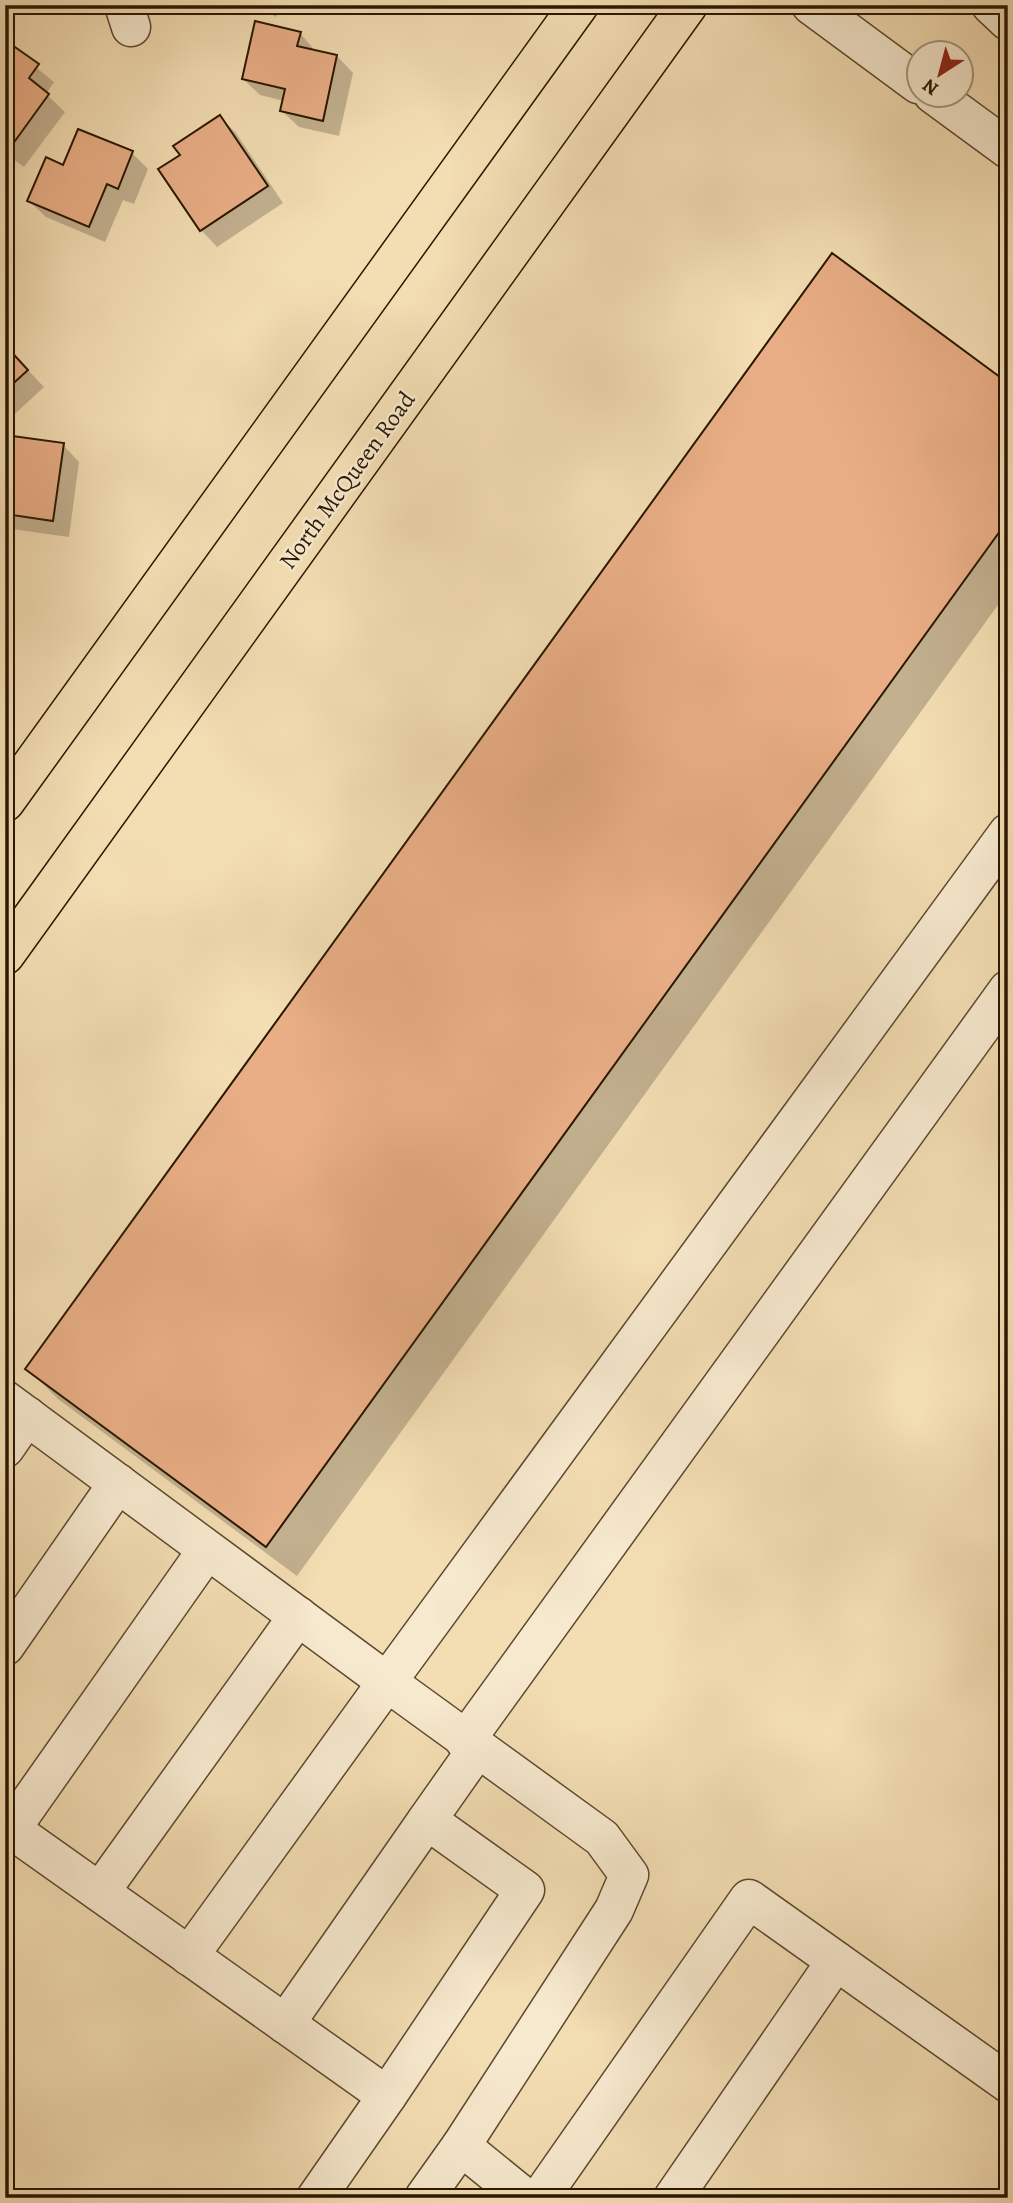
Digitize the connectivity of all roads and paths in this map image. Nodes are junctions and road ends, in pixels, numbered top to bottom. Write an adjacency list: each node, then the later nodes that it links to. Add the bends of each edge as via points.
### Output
1 (579, 5): 9 (main road)
2 (688, 5): 11 (main road, North McQueen Road)
3 (811, 5): 6 (lane)
4 (991, 5): 5 (lane)
5 (1008, 21)
6 (904, 73)
7 (952, 108): 8 (lane)
8 (1008, 149)
9 (5, 802)
10 (1008, 833): 20 (lane)
11 (5, 955)
12 (1008, 990): 13 (lane)
13 (996, 1031): 21 (lane)
14 (16, 1408): 15 (lane); 16 (lane)
15 (5, 1448)
16 (118, 1483): 17 (lane); 19 (lane)
17 (208, 1550): 18 (lane); 23 (lane)
18 (298, 1616): 20 (lane); 24 (lane)
19 (5, 1646)
20 (387, 1682): 21 (lane); 25 (lane)
21 (471, 1745): 22 (lane); 30 (lane, via 602,1838 629,1875 614,1910)
22 (427, 1820): 27 (lane); 29 (lane, via 525,1890)
23 (8, 1827): 24 (lane)
24 (100, 1892): 25 (lane)
25 (189, 1956): 27 (lane)
26 (836, 1961): 28 (lane); 34 (lane, via 749,1899); 35 (lane)
27 (285, 2024): 29 (lane)
28 (1008, 2082)
29 (387, 2096): 31 (lane)
30 (461, 2146): 32 (lane); 33 (lane)
31 (316, 2198)
32 (424, 2198)
33 (525, 2198)
34 (540, 2198)
35 (673, 2198)

